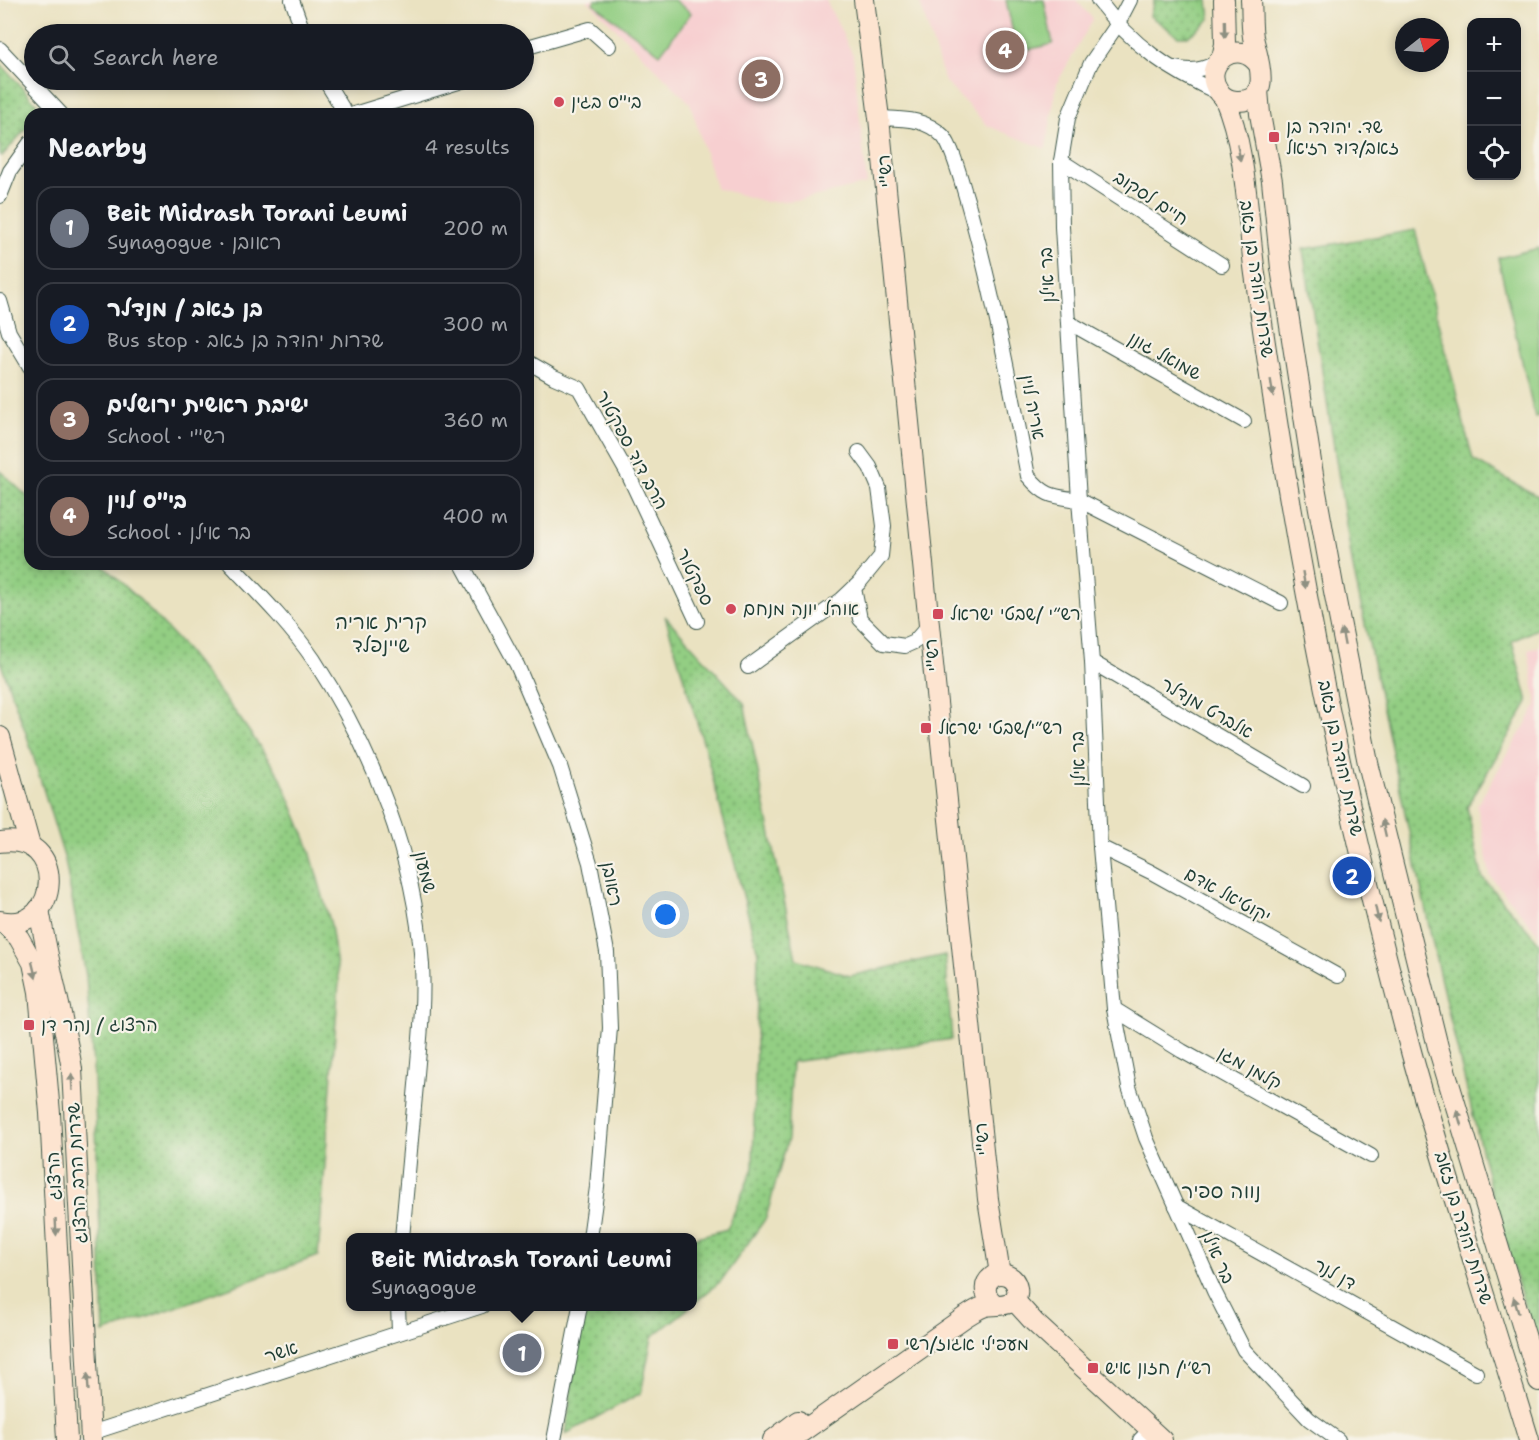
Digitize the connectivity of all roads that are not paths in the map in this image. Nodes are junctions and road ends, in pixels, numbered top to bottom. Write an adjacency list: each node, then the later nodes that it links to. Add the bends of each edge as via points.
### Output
1 (292, 0): 7 (street)
2 (864, 0): 24 (main road, רש"י)
3 (1098, 0): 8 (street)
4 (1130, 0): 8 (street, בר אילן)
5 (1224, 0): 12 (main road, one-way to 12)
6 (1251, 0): 13 (main road, via 1252,33)
7 (300, 24)
8 (1117, 25): 14 (street); 26 (street, בר אילן, via 1090,63 1068,118)
9 (534, 45): 10 (street, via 590,29)
10 (609, 46)
11 (0, 49): 15 (street)
12 (1221, 59): 13 (main road, via 1243,52); 14 (street, via 1193,71); 20 (main road, via 1215,67 1214,81)
13 (1259, 65): 19 (main road, via 1262,77)
14 (1167, 66): 20 (street)
15 (24, 76)
16 (36, 90): 21 (street)
17 (331, 90): 22 (street)
18 (432, 90): 23 (street)
19 (1258, 90): 20 (main road, via 1239,101); 66 (main road, שדרות יהודה בן זאב, one-way to 19, via 1438,1047 1368,763 1311,460)
20 (1222, 95): 74 (main road, שדרות יהודה בן זאב, one-way to 74, via 1230,112 1245,183 1288,485 1342,768 1412,1054)
21 (52, 108)
22 (342, 108)
23 (374, 108)
24 (879, 118): 36 (street, אריה לוין, via 927,124 945,138 958,169 992,297 1028,476 1040,490); 43 (main road, רש"י)
25 (24, 148): 27 (street)
26 (1061, 161): 29 (street, חיים לסקוב); 31 (street, בר אילן)
27 (5, 169): 28 (street)
28 (0, 196)
29 (1222, 265)
30 (0, 301): 32 (street, via 9,333)
31 (1068, 322): 34 (street, שמואל גונן); 36 (street, בר אילן)
32 (24, 357)
33 (534, 365): 37 (street, הרב דוד ספקטור, via 579,388 629,476)
34 (1244, 421)
35 (859, 452): 40 (street, via 879,488 884,526 881,556)
36 (1079, 500): 41 (street, אריה לוין); 44 (street, בר אילן)
37 (662, 548): 42 (street, ספקטור)
38 (236, 570): 57 (street, שמעון, via 313,659 363,746 390,812 412,892 422,966 420,1036)
39 (465, 570): 58 (street, ראובן, via 517,665 560,766 590,863 605,941 610,1028)
40 (854, 588): 43 (street, via 860,619 884,643 905,646); 45 (street)
41 (1281, 603)
42 (697, 621)
43 (929, 625): 59 (main road, רש"י, via 988,1199)
44 (1092, 662): 47 (street, אלברט מנדלר); 50 (street, בר אילן)
45 (748, 667)
46 (0, 737): 49 (main road)
47 (1303, 786)
48 (0, 842): 49 (main road)
49 (30, 846): 51 (main road, via 50,875 48,893)
50 (1100, 847): 53 (street, יקוטיאל אדם); 54 (street, בר אילן)
51 (39, 909): 52 (main road, via 16,922); 68 (main road, שדרות הרב הרצוג, one-way to 51, via 72,1069)
52 (2, 921): 69 (main road, הרצוג, one-way to 69, via 19,938 33,963 39,992 50,1113)
53 (1338, 976)
54 (1114, 1009): 55 (street, קלמן מגן); 56 (street, בר אילן, via 1129,1087)
55 (1371, 1156)
56 (1176, 1206): 65 (street, דן לנר); 73 (street, בר אילן, via 1244,1350 1309,1419)
57 (402, 1233)
58 (591, 1233)
59 (1000, 1274): 60 (main road, via 992,1277); 60 (main road, via 1010,1277 1017,1291)
60 (998, 1298): 67 (main road, via 1034,1322); 71 (main road); 72 (main road)
61 (398, 1311): 64 (street)
62 (466, 1311): 64 (street, אשר)
63 (579, 1311): 70 (street)
64 (399, 1332): 68 (street, אשר)
65 (1476, 1373)
66 (1539, 1381)
67 (1151, 1436)
68 (91, 1437)
69 (67, 1440)
70 (554, 1440)
71 (773, 1440)
72 (790, 1440)
73 (1338, 1440)
74 (1529, 1440)

